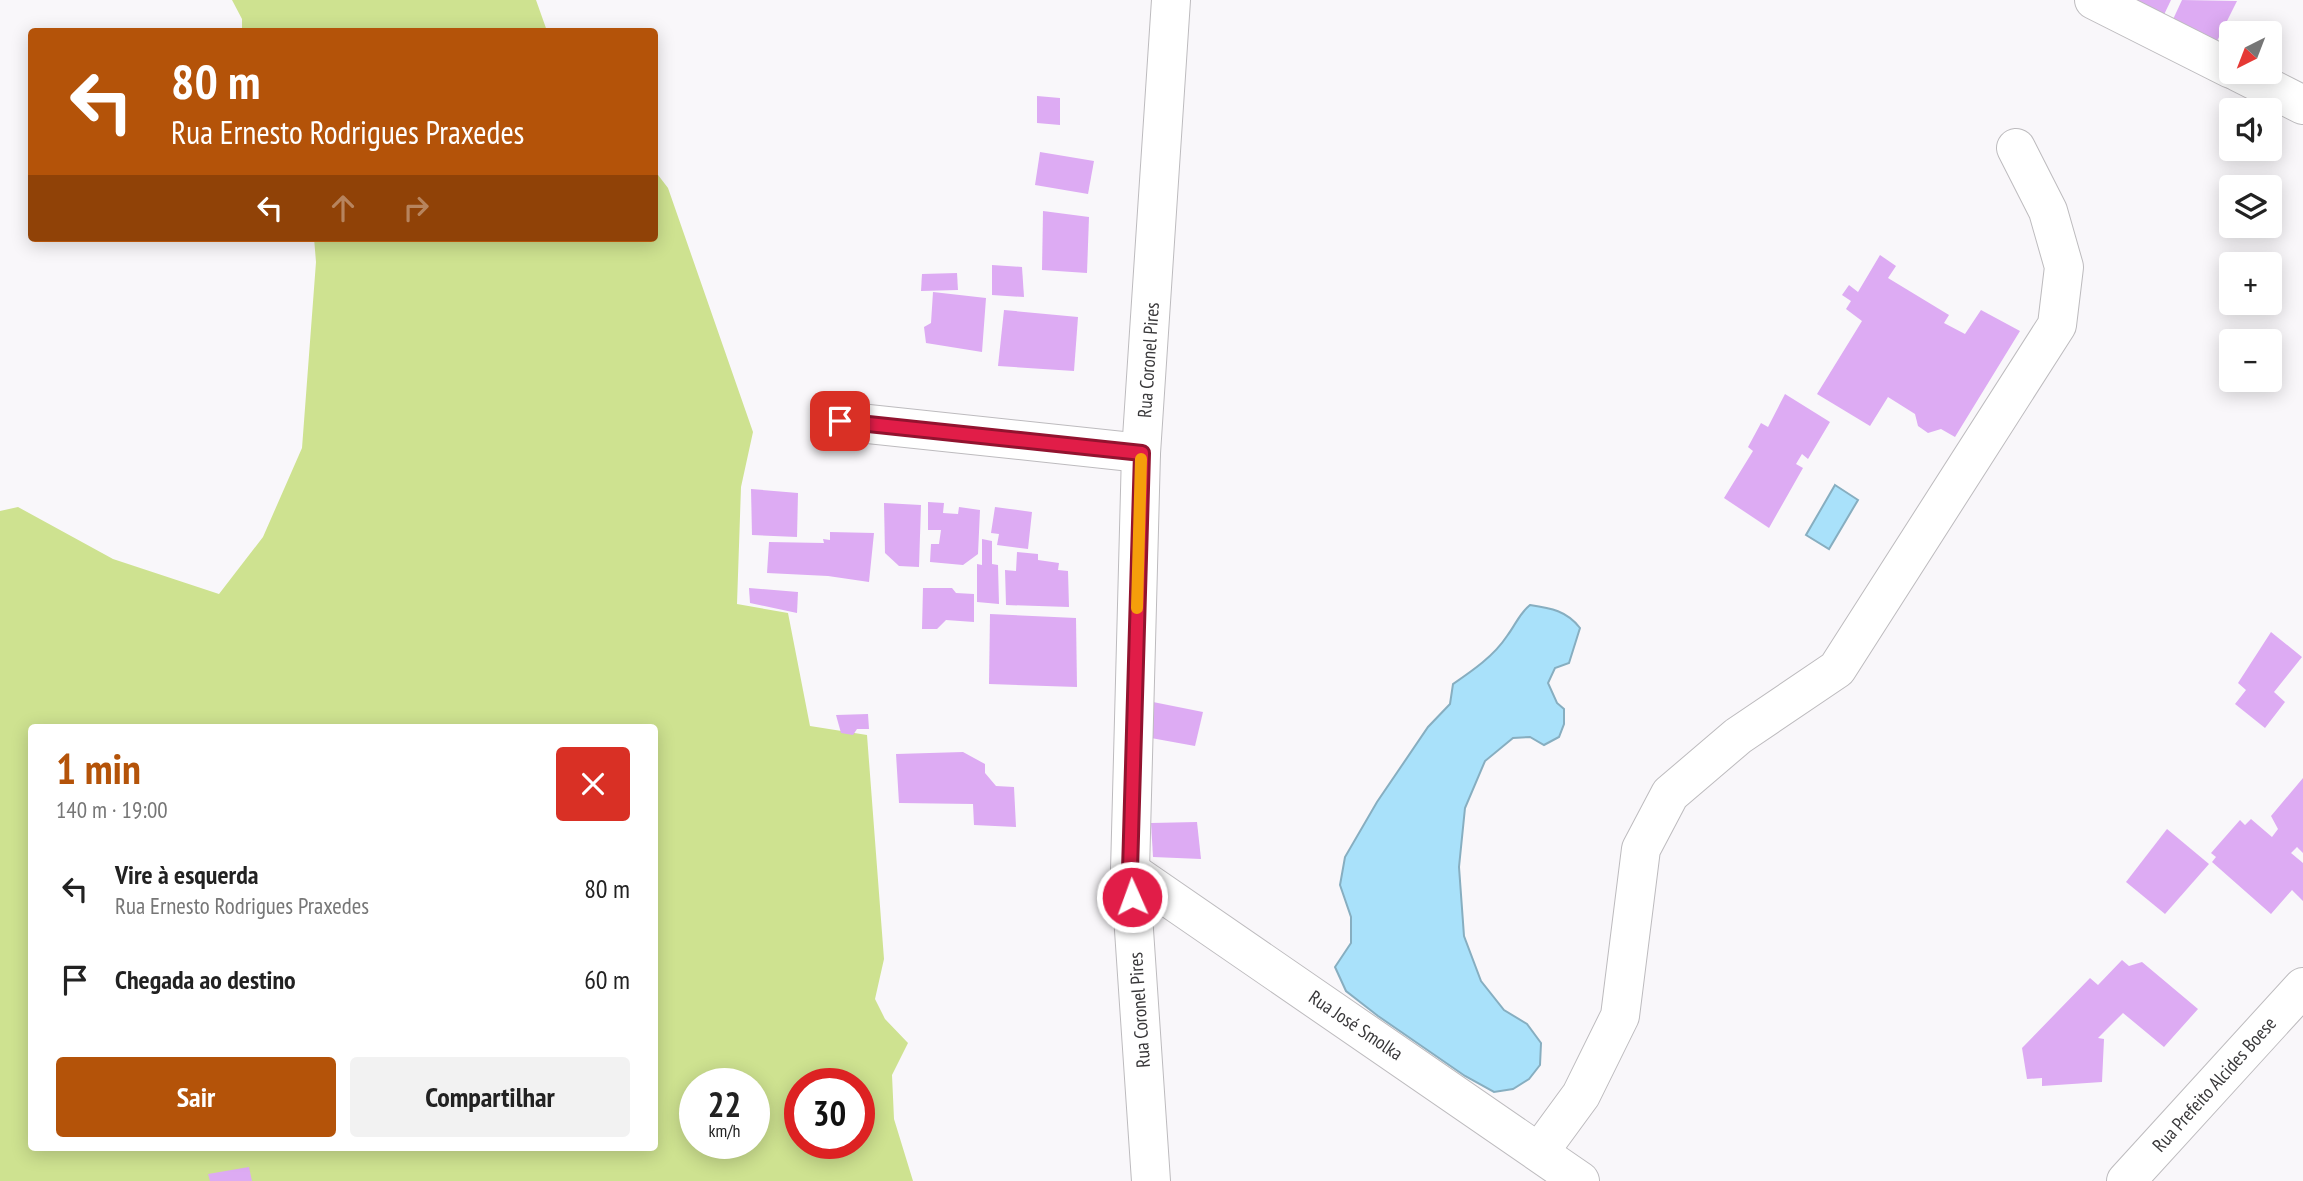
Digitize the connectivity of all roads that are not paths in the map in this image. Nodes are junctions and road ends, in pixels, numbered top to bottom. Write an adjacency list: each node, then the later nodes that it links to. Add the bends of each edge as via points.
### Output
1 (1171, 0): 8 (street, Rua Coronel Pires)
2 (2094, 0): 3 (street)
3 (2219, 62)
4 (2277, 84): 5 (street)
5 (2299, 91)
6 (2016, 148): 11 (street, via 2048,211 2064,267 2056,325 1837,669 1738,736 1670,794 1641,849 1620,1016 1581,1095)
7 (840, 421): 8 (street)
8 (1142, 453): 9 (street, Rua Coronel Pires)
9 (1130, 871): 11 (street, Rua José Smolka); 12 (street, Rua Coronel Pires)
10 (2303, 987): 14 (street, Rua Prefeito Alcides Boese)
11 (1540, 1151): 13 (street, Rua José Smolka)
12 (1151, 1181)
13 (1580, 1181)
14 (2126, 1181)

